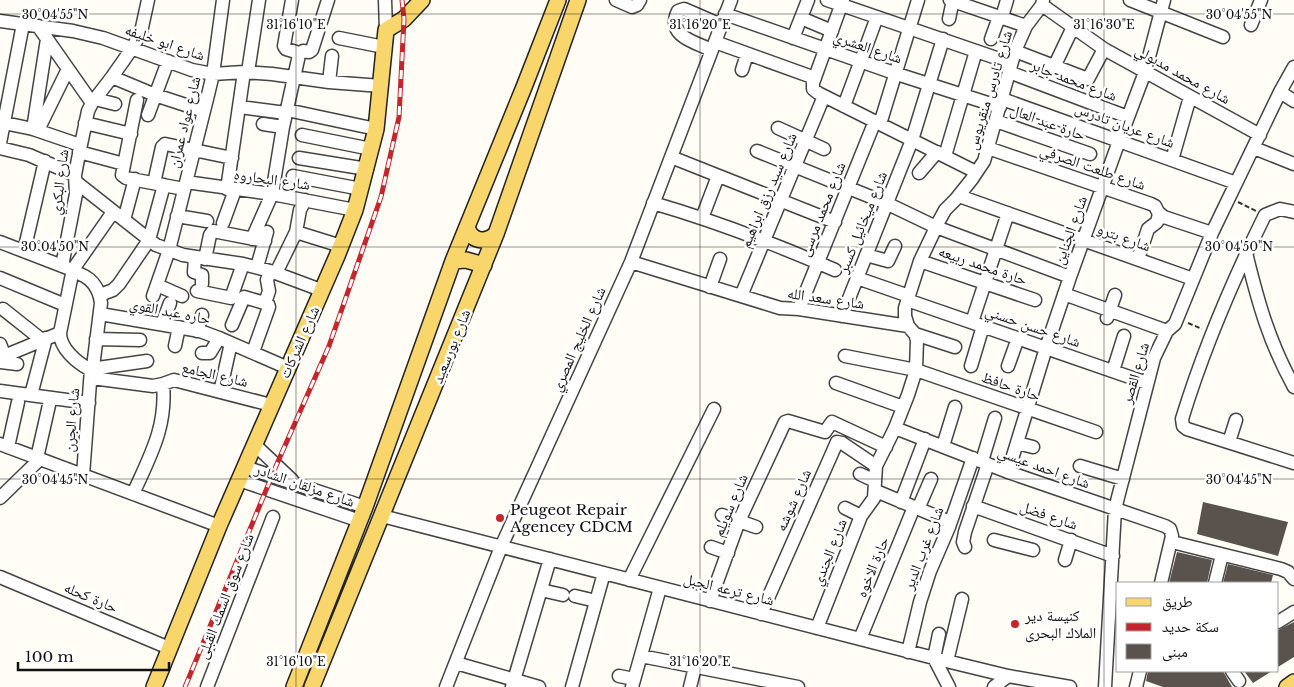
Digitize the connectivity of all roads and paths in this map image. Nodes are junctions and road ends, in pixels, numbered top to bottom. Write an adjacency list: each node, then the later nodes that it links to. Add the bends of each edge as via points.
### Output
1 (148, 0): 45 (street, شارع البكري, via 141,32)
2 (223, 0): 62 (street, شارع عواد عمران)
3 (259, 0): 60 (street)
4 (292, 0): 51 (street, via 284,46)
5 (328, 0): 51 (street, via 312,50)
6 (385, 0): 36 (street)
7 (558, 0): 70 (main road, شارع بورسعيد)
8 (578, 0): 73 (main road, شارع بورسعيد)
9 (616, 0): 10 (street, via 632,7)
10 (640, 0)
11 (731, 0): 28 (street, شارع الخليج المصري)
12 (808, 0): 26 (street)
13 (827, 0): 19 (street)
14 (918, 0): 35 (street, شارع محمد مرسى)
15 (952, 0): 22 (street); 27 (street)
16 (1007, 0): 25 (street)
17 (1130, 0): 23 (street)
18 (1261, 0): 31 (street)
19 (843, 3): 24 (street); 37 (street)
20 (1043, 3): 33 (street, شارع تادرس منقريوس); 34 (street, شارع محمد مدبولي)
21 (416, 4): 36 (main road, via 398,23)
22 (977, 4): 25 (street)
23 (1162, 6): 38 (street); 61 (street, شارع الجناين)
24 (877, 17): 35 (street); 54 (street)
25 (1000, 17): 33 (street); 43 (street)
26 (801, 18): 37 (street); 40 (street)
27 (949, 19)
28 (723, 20): 40 (street, شارع العشري); 44 (street, شارع الخليج المصري); 44 (street, شارع العشري, via 684,9 678,10 674,18 681,36)
29 (0, 21): 30 (street, شارع ابو خليفه)
30 (23, 24): 32 (street, شارع ابو خليفه); 89 (street)
31 (1250, 25)
32 (38, 26): 41 (street); 45 (street, شارع ابو خليفه, via 104,38)
33 (1026, 26): 55 (street, شارع تادرس منقريوس)
34 (1072, 27): 47 (street, شارع محمد مدبولي); 56 (street)
35 (910, 28): 42 (street); 63 (street, شارع محمد مرسى)
36 (386, 30): 46 (main road, شارع الشركات)
37 (832, 31): 48 (street)
38 (1223, 37)
39 (339, 38): 46 (street)
40 (793, 38): 48 (street, شارع العشري)
41 (47, 39): 58 (street); 96 (street)
42 (943, 39): 49 (street); 68 (street, شارع ميخائيل كسبر)
43 (991, 39)
44 (714, 46): 50 (street); 116 (street, شارع الخليج المصري)
45 (133, 47): 53 (street, شارع ابو خليفه); 64 (street, شارع البكري)
46 (384, 47): 69 (main road, شارع الشركات)
47 (1104, 48): 56 (street, via 1088,79); 61 (street, شارع محمد مدبولي)
48 (826, 49): 54 (street, شارع العشري); 66 (street)
49 (976, 51): 55 (street); 74 (street)
50 (747, 54): 59 (street); 66 (street)
51 (299, 55): 65 (street)
52 (332, 56): 67 (street)
53 (168, 61): 62 (street, شارع ابو خليفه); 72 (street)
54 (861, 61): 63 (street, شارع العشري); 82 (street)
55 (1012, 62): 56 (street); 80 (street, شارع تادرس منقريوس); 87 (street, شارع محمد جابر)
56 (1054, 67)
57 (1294, 67): 71 (street, شارع القصر)
58 (68, 69): 78 (street); 96 (street)
59 (742, 70)
60 (246, 72): 62 (street, شارع ابو خليفه); 65 (street, شارع ابو خليفه); 83 (street)
61 (1145, 72): 76 (street, شارع محمد مدبولي); 87 (street, شارع الجناين)
62 (213, 74): 84 (street, شارع عواد عمران)
63 (897, 74): 68 (street, شارع العشري); 91 (street, شارع محمد مرسى)
64 (112, 77): 72 (street); 78 (street, شارع البكري)
65 (294, 77): 67 (street, شارع ابو خليفه); 85 (street)
66 (814, 80): 75 (street, via 814,91)
67 (329, 82): 69 (street, شارع ابو خليفه)
68 (930, 84): 74 (street, شارع العشري); 100 (street, شارع ميخائيل كسبر)
69 (380, 86): 95 (main road, شارع الشركات)
70 (524, 87): 73 (main road); 155 (main road, شارع بورسعيد)
71 (1280, 92): 79 (street); 99 (street, شارع القصر)
72 (155, 94): 84 (street); 86 (street)
73 (544, 95): 159 (main road, شارع بورسعيد)
74 (964, 95): 80 (street, شارع العشري); 112 (street)
75 (824, 96): 82 (street); 101 (street, شارع سيد رزق ابراهيم)
76 (1190, 97): 99 (street, شارع محمد مدبولي); 117 (street)
77 (137, 100): 97 (street)
78 (93, 101): 81 (street); 90 (street, شارع البكري)
79 (1294, 101)
80 (1001, 103): 88 (street, شارع تادرس منقريوس); 102 (street, شارع عريان تادرس)
81 (115, 104)
82 (844, 106): 91 (street)
83 (240, 107): 85 (street); 114 (street)
84 (204, 111): 110 (street, شارع عواد عمران)
85 (287, 112): 93 (street); 95 (street)
86 (148, 115)
87 (1128, 117): 102 (street, شارع الجناين)
88 (996, 121): 105 (street, شارع تادرس منقريوس); 113 (street, حارة عبد العال)
89 (2, 122): 96 (street, شارع البحاروه); 103 (street)
90 (84, 122): 97 (street); 107 (street, شارع البكري)
91 (878, 123): 100 (street); 132 (street, شارع محمد مرسى)
92 (262, 124): 93 (street)
93 (284, 127): 136 (street)
94 (778, 128): 101 (street)
95 (376, 129): 108 (main road, شارع الشركات)
96 (36, 130): 107 (street, شارع البحاروه)
97 (130, 134): 121 (street)
98 (302, 135): 108 (street)
99 (1260, 135): 106 (street, شارع القصر)
100 (912, 140): 112 (street); 141 (street, شارع ميخائيل كسبر)
101 (806, 141): 109 (street); 120 (street, شارع سيد رزق ابراهيم)
102 (1119, 141): 117 (street, شارع عريان تادرس); 133 (street, شارع الجناين)
103 (0, 143)
104 (0, 148): 118 (street)
105 (988, 148): 123 (street, شارع تادرس منقريوس); 133 (street, شارع طلعت الصرفي)
106 (1254, 148): 119 (street); 129 (street, شارع القصر)
107 (79, 149): 121 (street, شارع البحاروه); 127 (street, شارع البكري)
108 (371, 149): 122 (main road, شارع الشركات)
109 (824, 149)
110 (195, 150): 114 (street); 130 (street, via 162,145); 131 (street, شارع عواد عمران)
111 (757, 151): 120 (street)
112 (941, 154): 123 (street); 124 (street)
113 (1090, 154)
114 (232, 158): 135 (street)
115 (300, 158): 122 (street)
116 (671, 158): 126 (street); 142 (street, شارع الخليج المصري)
117 (1172, 160): 129 (street, شارع عريان تادرس)
118 (45, 162): 127 (street); 169 (street)
119 (1294, 164)
120 (795, 166): 132 (street); 140 (street, شارع سيد رزق ابراهيم)
121 (123, 168): 128 (street, شارع البحاروه, via 124,177)
122 (367, 169): 134 (main road, شارع الشركات)
123 (976, 172): 137 (street, شارع تادرس منقريوس)
124 (919, 173)
125 (292, 176): 134 (street)
126 (718, 176): 140 (street); 150 (street)
127 (76, 178): 144 (street); 181 (street, شارع البكري, via 76,194)
128 (135, 179): 130 (street, شارع البحاروه); 151 (street)
129 (1236, 183): 138 (street, شارع القصر)
130 (159, 184): 131 (street, شارع البحاروه); 161 (street)
131 (185, 186): 135 (street, شارع البحاروه); 149 (street, شارع عواد عمران)
132 (848, 188): 141 (street); 153 (street, شارع محمد مرسى)
133 (1102, 188): 147 (street, شارع طلعت الصرفي, via 1151,204); 163 (street, شارع الجناين)
134 (361, 189): 143 (main road, شارع الشركات)
135 (231, 190): 136 (street, شارع البحاروه); 154 (street)
136 (272, 194): 139 (street, شارع البحاروه); 160 (street)
137 (959, 196): 146 (street, شارع بترو); 156 (street, شارع تادرس منقريوس, via 945,210)
138 (1229, 198): 148 (path); 158 (street, شارع القصر)
139 (305, 200): 143 (street, شارع البحاروه); 157 (street)
140 (781, 201): 153 (street); 162 (street, شارع سيد رزق ابراهيم)
141 (886, 203): 156 (street); 171 (street, شارع ميخائيل كسبر)
142 (653, 204): 150 (street); 177 (street, شارع الخليج المصري)
143 (355, 210): 165 (main road, شارع الشركات)
144 (113, 212): 151 (street); 184 (street, via 76,265)
145 (1294, 212): 148 (street, via 1280,209)
146 (1008, 213): 163 (street, شارع بترو); 168 (street)
147 (1159, 214): 158 (street, شارع طلعت الصرفي); 174 (street, via 1157,222 1148,229)
148 (1265, 215): 170 (street)
149 (177, 216): 152 (street); 167 (street, شارع عواد عمران)
150 (702, 218): 162 (street)
151 (124, 220): 161 (street)
152 (207, 221)
153 (835, 222): 178 (street, شارع محمد مرسى)
154 (223, 223)
155 (467, 227): 159 (main road, via 476,239 487,240); 175 (main road, شارع بورسعيد)
156 (936, 227): 168 (street); 176 (street, شارع تادرس منقريوس)
157 (296, 232): 165 (street); 185 (street)
158 (1212, 233): 189 (street, شارع القصر)
159 (496, 234): 180 (main road, شارع بورسعيد)
160 (262, 237): 172 (street, via 213,231); 182 (street)
161 (149, 240): 167 (street); 194 (street, via 119,284)
162 (764, 240): 178 (street); 197 (street, شارع سيد رزق ابراهيم)
163 (1083, 240): 174 (street, شارع بترو); 186 (street, شارع الجناين)
164 (0, 242): 169 (street)
165 (341, 246): 192 (main road, شارع الشركات)
166 (895, 246): 171 (street, via 888,261)
167 (169, 250): 172 (street); 196 (street, شارع عواد عمران, via 155,290)
168 (996, 250): 186 (street); 190 (street)
169 (24, 251): 181 (street)
170 (1246, 253): 220 (street); 245 (street, via 1265,327)
171 (866, 255): 188 (street, شارع ميخائيل كسبر)
172 (200, 258): 179 (street); 198 (street, via 194,272 202,275 199,288 229,299)
173 (720, 259): 191 (street)
174 (1138, 259): 189 (street, شارع بترو)
175 (453, 261): 180 (main road, via 466,260); 293 (main road, شارع بورسعيد)
176 (920, 261): 190 (street, حارة محمد ربيعه); 199 (street, شارع تادرس منقريوس)
177 (631, 262): 191 (street, شارع سعد الله); 308 (street, شارع الخليج المصري)
178 (818, 263): 183 (street); 205 (street, شارع محمد مرسى)
179 (243, 264): 182 (street); 198 (street)
180 (484, 265): 295 (main road, شارع بورسعيد)
181 (62, 266): 184 (street)
182 (257, 267): 185 (street)
183 (835, 270)
184 (75, 272): 194 (street, via 93,282); 203 (street)
185 (273, 272): 192 (street); 201 (street, via 267,280 269,290)
186 (1070, 277): 193 (street, شارع الجناين)
187 (0, 278): 203 (street)
188 (857, 278): 199 (street, شارع حسن حسني); 209 (street, شارع ميخائيل كسبر)
189 (1193, 279): 210 (street, شارع القصر)
190 (985, 283): 200 (street, حارة محمد ربيعه); 213 (street)
191 (710, 287): 197 (street, شارع سعد الله)
192 (321, 290): 238 (main road, شارع الشركات)
193 (1064, 294): 207 (street); 229 (street, شارع الجناين)
194 (100, 295): 206 (street, شارع الجرن)
195 (1115, 295): 207 (street)
196 (182, 296)
197 (741, 296): 205 (street, شارع سعد الله, via 780,308)
198 (238, 298): 201 (street); 214 (street)
199 (908, 298): 213 (street, شارع حسن حسني); 216 (street, شارع تادرس منقريوس, via 905,316)
200 (1035, 300)
201 (265, 302): 230 (street, via 269,306)
202 (170, 303): 212 (street)
203 (66, 305): 219 (street)
204 (3, 309): 223 (street)
205 (799, 309): 209 (street, شارع سعد الله)
206 (100, 314): 211 (street, حاره عبد القوي); 224 (street, شارع الجرن)
207 (1109, 314): 218 (street)
208 (202, 315): 217 (street)
209 (842, 316): 216 (street, شارع سعد الله)
210 (1177, 318): 218 (street, شارع القصر); 220 (path)
211 (143, 321): 212 (street, حاره عبد القوي); 224 (street, via 141,338)
212 (162, 324): 215 (street, حاره عبد القوي)
213 (977, 324): 222 (street, شارع حسن حسني); 236 (street)
214 (232, 325)
215 (179, 327): 217 (street, حاره عبد القوي); 227 (street)
216 (912, 330): 228 (street, شارع سعد الله); 239 (street, شارع تادرس منقريوس, via 917,345)
217 (197, 331): 225 (street, حاره عبد القوي)
218 (1167, 331): 243 (street, شارع القصر)
219 (60, 333): 223 (street); 241 (street, via 63,346)
220 (1211, 333): 264 (street, via 1182,424 1187,429)
221 (1124, 336): 240 (street)
222 (1018, 338): 229 (street, شارع حسن حسني); 237 (street)
223 (44, 339): 233 (street); 248 (street)
224 (96, 339): 241 (street, شارع الجرن)
225 (225, 340): 230 (street, حاره عبد القوي); 231 (street, via 210,353); 247 (street)
226 (0, 344): 233 (street)
227 (175, 346)
228 (955, 347)
229 (1046, 348): 240 (street, شارع حسن حسني); 256 (street, شارع الجناين)
230 (253, 352): 238 (street, حاره عبد القوي)
231 (202, 353)
232 (845, 356): 239 (street, حارة حافظ)
233 (2, 360): 235 (street)
234 (147, 361): 241 (street)
235 (17, 364)
236 (970, 366)
237 (1008, 366)
238 (288, 368): 252 (main road, شارع الشركات)
239 (916, 370): 253 (street, شارع تادرس منقريوس); 256 (street, حارة حافظ)
240 (1113, 371): 243 (street, شارع حسن حسني)
241 (91, 373): 244 (street, شارع الجامع, via 153,386); 250 (street, شارع الجرن)
242 (836, 383): 253 (street)
243 (1147, 383): 281 (street, شارع القصر)
244 (163, 384): 247 (street, شارع الجامع, via 174,380); 285 (street, via 164,416 160,432)
245 (1294, 387)
246 (0, 391): 248 (street)
247 (220, 392): 252 (street, شارع الجامع)
248 (31, 395): 250 (street)
249 (18, 402): 267 (street)
250 (89, 403): 279 (street, شارع الجرن)
251 (49, 405): 271 (street)
252 (271, 405): 266 (main road, شارع الشركات)
253 (904, 407): 259 (street, شارع تادرس منقريوس)
254 (955, 407): 268 (street)
255 (714, 409): 319 (street)
256 (1027, 409): 261 (street, حارة حافظ); 265 (street, شارع الجناين)
257 (995, 418): 272 (street)
258 (1236, 420): 264 (street)
259 (895, 428): 262 (street, شارع احمد عيسي); 270 (street, شارع تادرس منقريوس)
260 (825, 432): 263 (street, via 825,436); 270 (street, via 832,422); 298 (street, شارع سويلم, via 788,421 783,424)
261 (1096, 432)
262 (925, 439): 268 (street, شارع احمد عيسي); 287 (street)
263 (837, 442): 274 (street); 328 (street, شارع شوشه)
264 (1229, 442): 273 (street)
265 (1016, 443): 269 (street); 276 (street, شارع الجناين)
266 (254, 444): 277 (main road, شارع الشركات); 282 (street)
267 (4, 446): 271 (street)
268 (943, 446): 272 (street, شارع احمد عيسي)
269 (1032, 447)
270 (886, 448): 274 (street, شارع تادرس منقريوس)
271 (39, 458): 279 (street); 286 (street)
272 (981, 461): 276 (street, شارع احمد عيسي); 288 (street); 299 (street, شارع غرب الدير)
273 (1294, 463)
274 (876, 466): 283 (street, شارع تادرس منقريوس)
275 (1080, 466): 281 (street)
276 (1008, 472): 292 (street, شارع احمد عيسي)
277 (242, 473): 282 (street, شارع مزلقان الشادر); 289 (street, شارع مزلقان الشادر); 300 (main road, شارع الشركات)
278 (860, 474): 283 (street)
279 (82, 475): 285 (street)
280 (930, 479): 291 (street, حارة الاخوه)
281 (1123, 479): 292 (street, شارع القصر)
282 (298, 484): 284 (street, شارع مزلقان الشادر)
283 (876, 486): 287 (street); 297 (street, شارع الجندي, via 872,502)
284 (324, 493): 289 (street); 293 (street, شارع مزلقان الشادر)
285 (134, 494): 300 (street)
286 (0, 498)
287 (901, 502): 291 (street)
288 (974, 506): 301 (street, شارع فضل); 304 (street)
289 (319, 507): 293 (street, شارع مزلقان الشادر)
290 (845, 508): 297 (street)
291 (916, 508): 299 (street); 332 (street, حارة الاخوه)
292 (1115, 509): 307 (street, شارع احمد عيسي, via 1165,526 1172,532); 313 (street, شارع القصر)
293 (363, 514): 348 (main road, شارع بورسعيد)
294 (722, 515): 298 (street)
295 (382, 516): 308 (street, شارع ترعه الجبل); 349 (main road, شارع بورسعيد)
296 (273, 517): 347 (street, شارع سوق السمك القبلى)
297 (860, 519): 303 (street); 330 (street, شارع الجندي)
298 (739, 521): 302 (street); 311 (street, شارع سويلم)
299 (949, 525): 304 (street); 334 (street, شارع غرب الدير, via 930,571)
300 (219, 526): 333 (main road, شارع الشركات)
301 (1030, 526): 305 (street, via 1028,549); 306 (street, شارع فضل)
302 (756, 527)
303 (872, 527)
304 (965, 532): 310 (street)
305 (994, 540)
306 (1071, 540): 313 (street, شارع فضل); 315 (street)
307 (1172, 542): 312 (street); 320 (street)
308 (501, 546): 314 (street, شارع ترعه الجبل); 337 (street, شارع الخليج المصري)
309 (711, 547): 311 (street)
310 (965, 547)
311 (728, 553): 326 (street, شارع سويلم)
312 (1222, 555): 318 (street, via 1281,569); 321 (street)
313 (1113, 556): 358 (street, شارع القصر)
314 (550, 559): 316 (street, شارع ترعه الجبل); 323 (street)
315 (1065, 560)
316 (604, 573): 319 (street, شارع ترعه الجبل); 325 (street)
317 (0, 577): 333 (street, حارة كحله)
318 (1294, 579)
319 (629, 580): 322 (street, شارع ترعه الجبل)
320 (1162, 582)
321 (1216, 582)
322 (660, 588): 326 (street, شارع ترعه الجبل); 335 (street)
323 (541, 590): 325 (street); 344 (street)
324 (962, 599): 336 (street)
325 (596, 601): 352 (street)
326 (710, 601): 328 (street, شارع ترعه الجبل)
327 (1294, 612): 329 (street)
328 (761, 614): 330 (street, شارع ترعه الجبل)
329 (1279, 620)
330 (817, 628): 332 (street, شارع ترعه الجبل)
331 (939, 634): 336 (street)
332 (860, 639): 334 (street, شارع ترعه الجبل)
333 (169, 648): 346 (main road, شارع الشركات)
334 (908, 652): 336 (street, شارع ترعه الجبل)
335 (641, 656): 338 (street); 345 (street)
336 (940, 660): 341 (street, شارع ترعه الجبل); 355 (street)
337 (456, 663): 344 (street); 350 (street, شارع الخليج المصري)
338 (695, 667): 342 (street); 353 (street)
339 (1140, 672): 359 (street)
340 (619, 676): 345 (street)
341 (1008, 676): 356 (street); 357 (street, شارع ترعه الجبل)
342 (743, 682): 354 (street)
343 (1294, 682): 360 (main road)
344 (513, 683): 351 (street)
345 (633, 683)
346 (154, 687)
347 (207, 687)
348 (294, 687)
349 (312, 687)
350 (446, 687)
351 (539, 687)
352 (572, 687)
353 (690, 687)
354 (798, 687)
355 (949, 687)
356 (994, 687)
357 (1070, 687)
358 (1105, 687)
359 (1136, 687)
360 (1287, 687)

